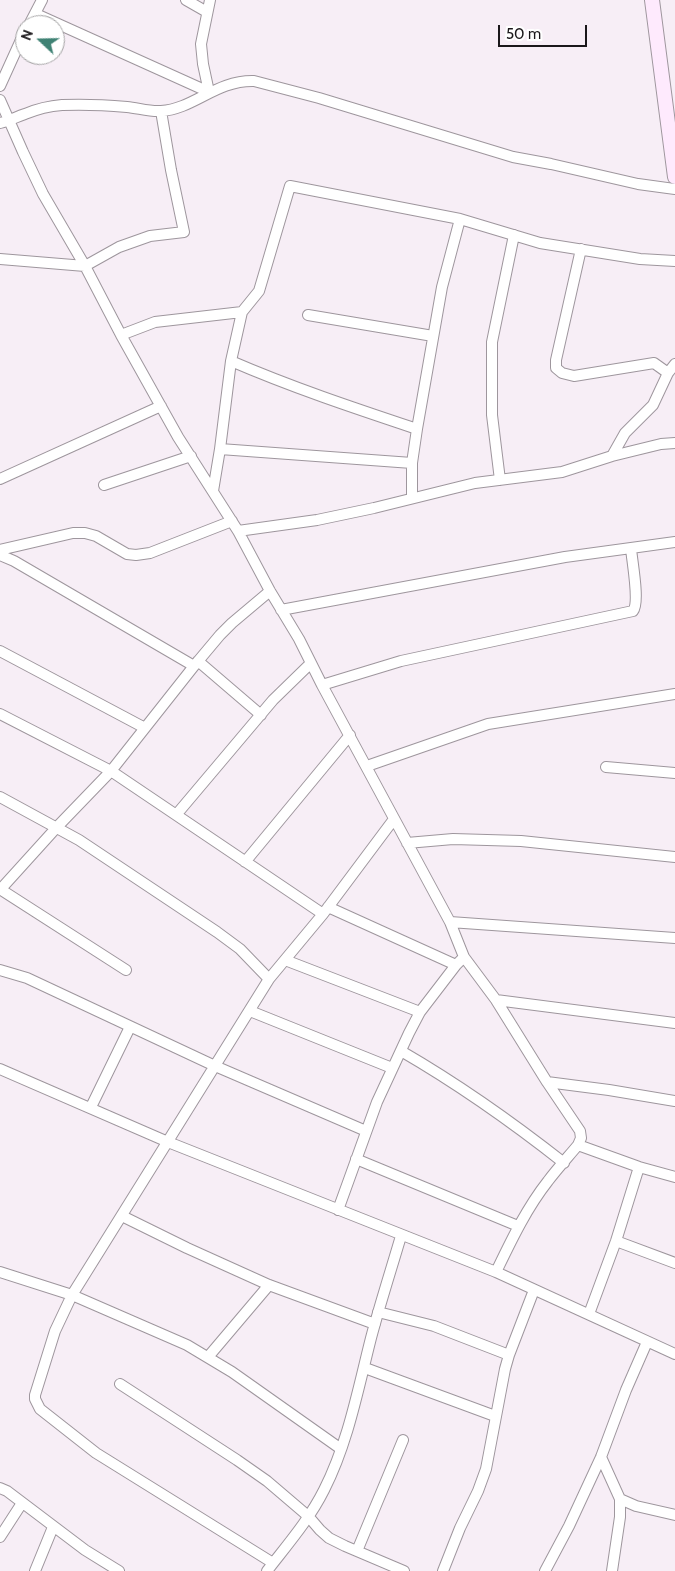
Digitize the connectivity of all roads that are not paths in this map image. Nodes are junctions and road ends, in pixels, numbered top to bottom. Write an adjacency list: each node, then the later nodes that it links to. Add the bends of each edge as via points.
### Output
1 (42, 0): 6 (street)
2 (186, 0): 5 (street)
3 (210, 0): 5 (street)
4 (652, 0): 13 (street)
5 (207, 12): 9 (street, via 201,44)
6 (36, 14): 9 (street)
7 (15, 52): 8 (street)
8 (0, 86)
9 (209, 92): 11 (street, via 183,105); 14 (street, via 243,81 267,84 513,157)
10 (0, 100): 12 (street)
11 (161, 111): 12 (street, via 108,105 61,105 32,111); 20 (street, via 184,232 150,236 119,247)
12 (5, 122): 20 (street)
13 (675, 177)
14 (675, 189)
15 (460, 219): 16 (street); 21 (street, via 290,186 259,291); 24 (street)
16 (514, 235): 17 (street); 36 (street, via 492,342 492,415)
17 (581, 249): 19 (street); 27 (street, via 556,368 574,376 654,363)
18 (0, 259): 20 (street)
19 (675, 261)
20 (85, 266): 23 (street)
21 (242, 312): 23 (street, via 155,322); 25 (street)
22 (308, 315): 24 (street)
23 (121, 335): 28 (street)
24 (433, 336): 29 (street)
25 (231, 361): 29 (street); 31 (street)
26 (675, 364): 27 (street)
27 (668, 373): 33 (street, via 653,405 625,433)
28 (161, 406): 32 (street); 35 (street)
29 (417, 428): 34 (street)
30 (675, 443): 33 (street)
31 (220, 449): 34 (street); 38 (street)
32 (191, 456): 37 (street); 38 (street)
33 (612, 456): 36 (street, via 562,472)
34 (412, 463): 39 (street)
35 (0, 479)
36 (500, 480): 39 (street)
37 (104, 485)
38 (213, 490): 40 (street)
39 (412, 498): 41 (street, via 318,520)
40 (232, 522): 41 (street); 44 (street, via 150,553 136,555 127,554 85,533)
41 (238, 531): 46 (street)
42 (675, 542): 43 (street)
43 (631, 548): 47 (street, via 565,557); 51 (street, via 636,598 633,611 401,661)
44 (0, 550)
45 (0, 555): 49 (street)
46 (270, 592): 47 (street); 49 (street, via 232,623)
47 (281, 610): 50 (street)
48 (0, 651): 55 (street)
49 (196, 663): 54 (street); 55 (street)
50 (311, 663): 51 (street); 54 (street)
51 (322, 685): 56 (street)
52 (675, 694): 57 (street, via 488,724)
53 (0, 714): 59 (street)
54 (260, 715): 62 (street)
55 (145, 728): 59 (street)
56 (350, 735): 57 (street); 67 (street)
57 (367, 766): 63 (street)
58 (606, 766): 60 (street)
59 (111, 772): 62 (street); 64 (street)
60 (675, 773)
61 (0, 797): 64 (street)
62 (176, 815): 67 (street)
63 (394, 818): 65 (street); 69 (street)
64 (57, 827): 68 (street); 77 (street, via 217,932 240,949)
65 (406, 843): 66 (street, via 453,839 521,841); 70 (street)
66 (675, 857)
67 (245, 862): 69 (street)
68 (0, 890): 76 (street)
69 (326, 910): 73 (street); 74 (street)
70 (450, 922): 71 (street); 72 (street)
71 (675, 938)
72 (464, 957): 74 (street); 78 (street)
73 (284, 960): 77 (street); 80 (street)
74 (456, 965): 80 (street)
75 (0, 970): 82 (street, via 27,978)
76 (126, 970)
77 (269, 979): 79 (street)
78 (496, 1000): 81 (street); 87 (street)
79 (250, 1011): 84 (street); 85 (street)
80 (420, 1012): 83 (street)
81 (675, 1023)
82 (130, 1027): 84 (street); 89 (street)
83 (401, 1051): 85 (street); 94 (street, via 455,1083)
84 (215, 1066): 90 (street); 91 (street)
85 (392, 1068): 90 (street)
86 (0, 1069): 89 (street)
87 (547, 1082): 88 (street); 92 (street, via 580,1131)
88 (675, 1101)
89 (91, 1107): 91 (street)
90 (366, 1131): 93 (street)
91 (168, 1142): 97 (street); 98 (street)
92 (578, 1145): 94 (street); 95 (street)
93 (356, 1159): 97 (street); 99 (street)
94 (564, 1162): 99 (street)
95 (639, 1167): 96 (street); 101 (street)
96 (675, 1177)
97 (338, 1210): 100 (street)
98 (122, 1216): 105 (street); 107 (street)
99 (518, 1226): 104 (street)
100 (401, 1236): 104 (street); 108 (street)
101 (616, 1241): 102 (street); 109 (street)
102 (675, 1263)
103 (0, 1272): 107 (street)
104 (496, 1272): 106 (street)
105 (268, 1285): 110 (street); 114 (street)
106 (534, 1290): 109 (street); 113 (street)
107 (72, 1295): 114 (street); 129 (street, via 55,1331 37,1388 35,1400 40,1409 96,1453)
108 (378, 1312): 110 (street); 113 (street, via 434,1326)
109 (589, 1314): 111 (street)
110 (375, 1324): 115 (street)
111 (647, 1342): 112 (street); 120 (street)
112 (675, 1354)
113 (509, 1355): 117 (street)
114 (208, 1357): 119 (street)
115 (365, 1368): 117 (street); 119 (street)
116 (120, 1384): 125 (street, via 237,1460 282,1492)
117 (495, 1416): 133 (street, via 486,1469)
118 (403, 1440): 128 (street)
119 (341, 1449): 125 (street, via 325,1488)
120 (601, 1456): 122 (street); 134 (street)
121 (0, 1488): 123 (street)
122 (620, 1499): 124 (street); 135 (street)
123 (22, 1503): 126 (street); 127 (street)
124 (675, 1515)
125 (308, 1516): 128 (street, via 329,1538); 129 (street)
126 (53, 1527): 130 (street); 131 (street)
127 (0, 1537)
128 (357, 1552): 132 (street)
129 (270, 1567)
130 (35, 1571)
131 (119, 1571)
132 (404, 1571)
133 (443, 1571)
134 (545, 1571)
135 (612, 1571)

